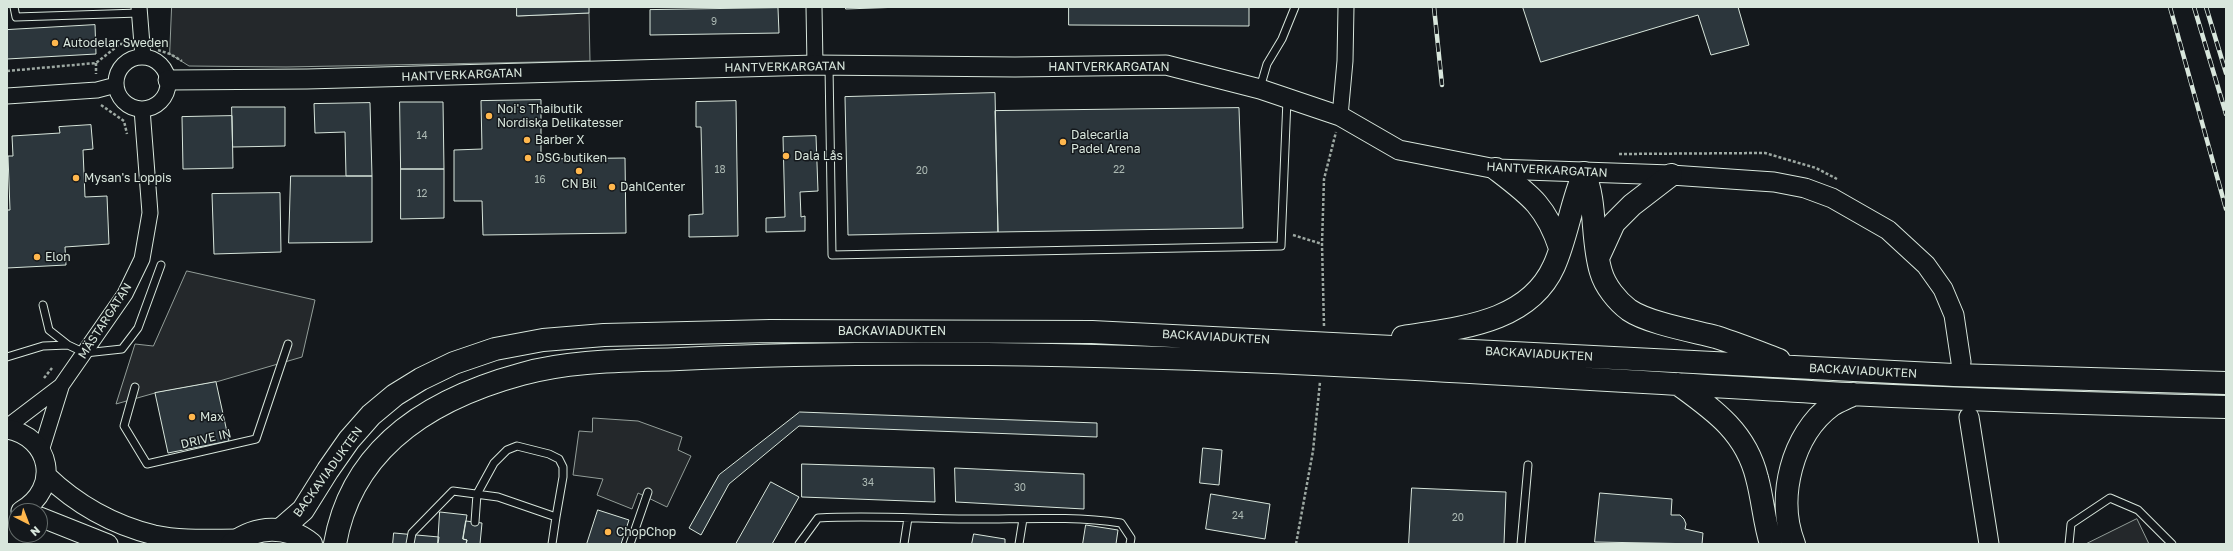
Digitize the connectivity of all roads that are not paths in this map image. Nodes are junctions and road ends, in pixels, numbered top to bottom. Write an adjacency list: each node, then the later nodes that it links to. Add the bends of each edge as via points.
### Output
1 (14, 7): 5 (lane, via 16,17)
2 (814, 7): 7 (street)
3 (1294, 7): 10 (lane, via 1282,39 1267,64)
4 (1346, 7): 14 (street)
5 (139, 10): 6 (street)
6 (143, 57): 8 (street, via 157,61); 9 (street, via 126,62 117,77)
7 (822, 65): 8 (street, HANTVERKARGATAN, via 307,79); 10 (street, HANTVERKARGATAN, via 1166,65); 12 (lane, via 832,255 1281,246)
8 (168, 80): 13 (street, via 168,89 158,104)
9 (116, 85): 11 (street, via 97,90); 13 (street, via 118,93 128,105)
10 (1260, 89): 12 (street, HANTVERKARGATAN)
11 (7, 96)
12 (1288, 97): 14 (street, HANTVERKARGATAN)
13 (142, 109): 24 (street, MÄSTARGATAN, via 150,213 142,259 125,294)
14 (1340, 116): 15 (street, HANTVERKARGATAN, via 1399,150)
15 (1496, 169): 16 (street, HANTVERKARGATAN); 18 (highway, via 1543,209 1554,229)
16 (1584, 173): 17 (street, HANTVERKARGATAN); 18 (highway); 19 (highway, via 1591,195)
17 (1671, 175): 19 (highway, via 1614,223); 26 (street, HANTVERKARGATAN, via 1774,182 1805,188 1832,198 1888,230 1926,265 1942,289 1954,315)
18 (1560, 248): 23 (highway, via 1554,267 1543,284 1529,299 1498,318 1444,330)
19 (1598, 258): 27 (highway, via 1610,291 1629,310 1641,316 1719,338)
20 (161, 265): 24 (lane, via 138,328 122,349)
21 (43, 305): 24 (lane, via 49,330)
22 (288, 344): 31 (lane, DRIVE IN, via 256,439 147,464 124,426)
23 (1357, 344): 27 (highway, BACKAVIADUKTEN); 48 (highway, BACKAVIADUKTEN, via 1092,332 946,331 643,334 542,340 496,349 454,363 395,395 371,415 349,440 303,510)
24 (75, 349): 25 (lane, via 43,346); 30 (street, MÄSTARGATAN)
25 (7, 357)
26 (1961, 362)
27 (1801, 368): 28 (highway, BACKAVIADUKTEN)
28 (2226, 383)
29 (1678, 384): 32 (highway, BACKAVIADUKTEN); 52 (highway, BACKAVIADUKTEN, via 1357,366 1089,355 771,355 599,362 564,366 526,373 451,398 424,413 399,433 377,456 359,481); 61 (highway, via 1729,424 1746,448 1757,478)
30 (61, 386): 35 (street, MÄSTARGATAN); 36 (street, MÄSTARGATAN)
31 (135, 387)
32 (1854, 394): 33 (highway, BACKAVIADUKTEN); 62 (highway, via 1832,405 1816,421 1804,436 1797,452 1790,474 1788,496)
33 (2226, 408)
34 (1969, 417): 37 (street)
35 (7, 428): 36 (street, via 26,435)
36 (41, 451): 39 (street)
37 (1975, 451): 63 (street); 64 (street)
38 (1528, 465): 60 (lane)
39 (46, 475): 42 (street, via 44,487); 49 (street, via 61,490 83,505 123,525 155,535)
40 (648, 492): 55 (lane)
41 (477, 494): 43 (lane, via 498,497); 43 (lane, via 494,463 507,450 517,446 549,454 559,459 563,467); 47 (lane); 53 (lane, via 454,491 412,533)
42 (33, 503)
43 (556, 517): 54 (lane)
44 (908, 518): 45 (lane); 56 (lane, via 818,518); 57 (lane)
45 (1023, 519): 58 (lane); 59 (lane, via 1088,518 1121,523 1131,538)
46 (48, 520): 50 (street)
47 (474, 522)
48 (280, 530): 49 (highway, via 259,531); 51 (highway, via 299,536)
49 (236, 541)
50 (108, 544)
51 (311, 544)
52 (335, 544)
53 (410, 544)
54 (552, 544)
55 (630, 544)
56 (798, 544)
57 (904, 544)
58 (1019, 544)
59 (1130, 544)
60 (1521, 544)
61 (1771, 544)
62 (1794, 544)
63 (1977, 544)
64 (1989, 544)
65 (2069, 544): 66 (lane, via 2071,524 2110,498 2138,510)
66 (2172, 544)

